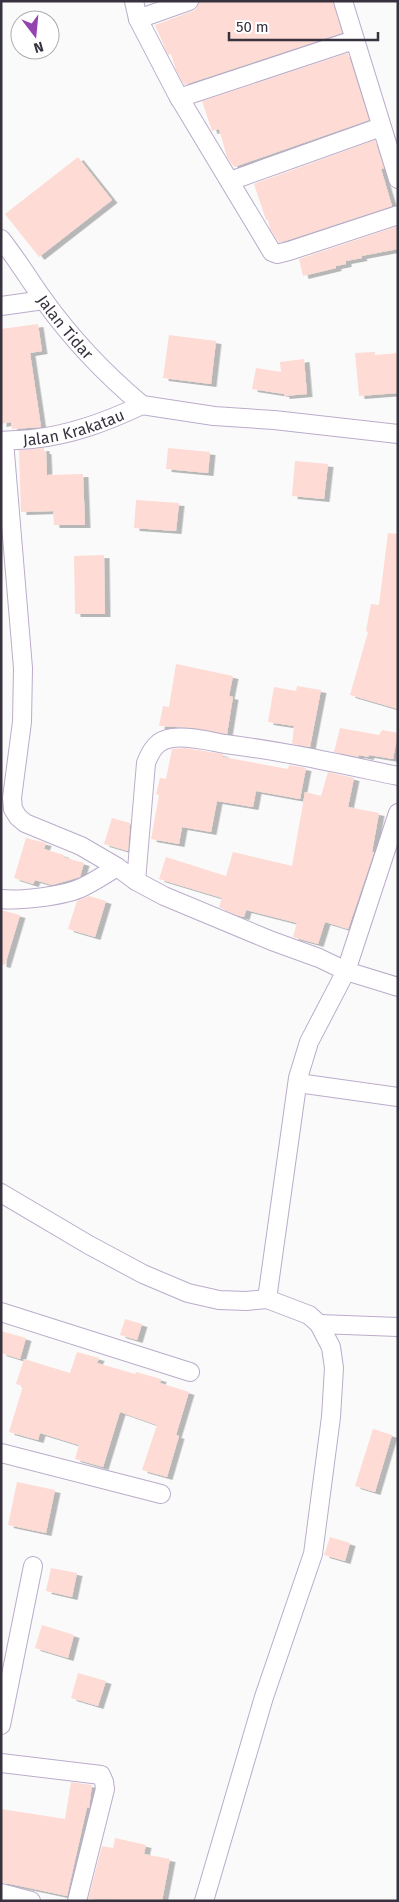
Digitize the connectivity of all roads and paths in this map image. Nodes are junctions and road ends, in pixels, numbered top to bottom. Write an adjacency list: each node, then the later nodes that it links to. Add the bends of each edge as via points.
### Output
1 (134, 1): 4 (street)
2 (189, 1): 4 (street)
3 (343, 1): 5 (street)
4 (138, 19): 6 (street)
5 (354, 40): 6 (street); 7 (street)
6 (180, 98): 9 (street)
7 (381, 127): 8 (street); 9 (street)
8 (398, 179)
9 (230, 181): 10 (street, via 272,252 277,254)
10 (398, 214)
11 (1, 239): 12 (street, Jalan Tidar)
12 (44, 300): 13 (street); 14 (street, Jalan Tidar, via 100,367)
13 (1, 306)
14 (142, 405): 15 (street, via 214,416); 16 (street, Jalan Krakatau, via 73,432)
15 (398, 434)
16 (3, 441): 19 (street, via 23,668 22,722 13,809 25,823 62,837)
17 (398, 776): 20 (street, via 281,751 199,740 172,738 163,741 151,751 146,763)
18 (398, 814): 22 (street)
19 (117, 867): 20 (street); 21 (street, via 81,888 40,897)
20 (136, 881): 22 (street, via 186,906)
21 (1, 899)
22 (346, 971): 23 (street); 24 (street, via 309,1042)
23 (398, 987)
24 (298, 1083): 25 (street); 27 (street)
25 (398, 1097)
26 (1, 1193): 27 (street, via 143,1274 188,1293 219,1300)
27 (267, 1299): 29 (street, via 308,1315)
28 (1, 1312): 31 (street)
29 (319, 1324): 30 (street); 40 (street, via 331,1347 334,1380 313,1554 264,1697)
30 (398, 1328)
31 (190, 1372)
32 (1, 1453): 33 (street)
33 (161, 1494)
34 (34, 1566): 35 (street)
35 (1, 1725)
36 (1, 1763): 39 (street, via 101,1776 104,1789)
37 (1, 1893): 38 (street)
38 (31, 1901)
39 (77, 1901)
40 (204, 1901)

